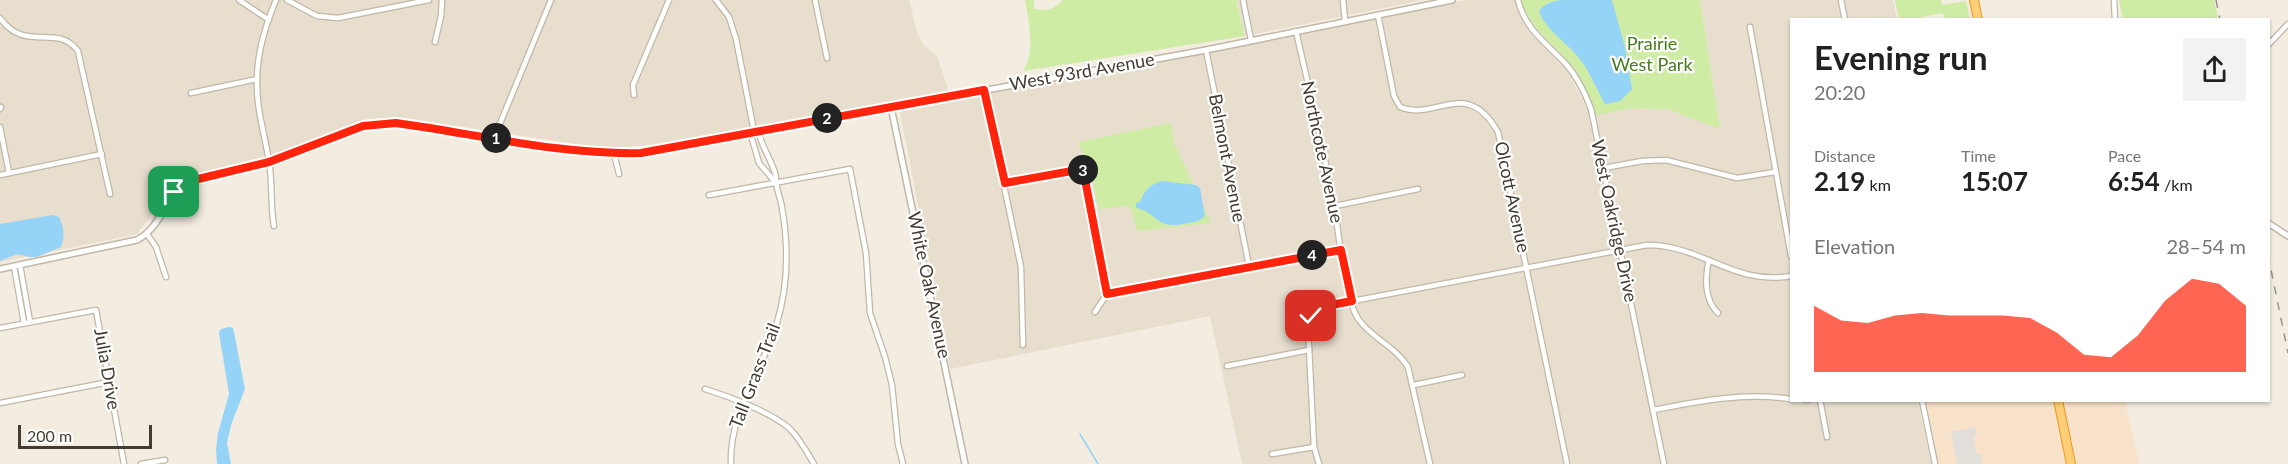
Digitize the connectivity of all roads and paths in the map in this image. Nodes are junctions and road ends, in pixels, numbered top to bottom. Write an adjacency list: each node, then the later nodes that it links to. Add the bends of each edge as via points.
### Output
1 (239, 0): 22 (street)
2 (276, 0): 22 (street)
3 (287, 0): 4 (street, via 317,16 338,18)
4 (429, 0)
5 (442, 0): 28 (street)
6 (551, 0): 39 (street)
7 (669, 0): 35 (street, via 633,85)
8 (716, 0): 38 (street, via 729,17 736,39)
9 (815, 0): 31 (street)
10 (1243, 0): 27 (street)
11 (1343, 0): 23 (street)
12 (1452, 0): 17 (street, West 93rd Avenue)
13 (1518, 0): 43 (street, West Oakridge Drive, via 1534,33 1567,65 1586,97)
14 (1841, 0): 19 (street)
15 (1974, 0): 20 (highway)
16 (2114, 0): 21 (street)
17 (1378, 15): 23 (street, West 93rd Avenue); 64 (street, Olcott Avenue, via 1394,96 1400,107 1415,110 1458,103 1478,109 1493,123 1502,143)
18 (0, 18): 40 (street, via 20,35 58,37 78,51)
19 (1845, 18)
20 (1978, 18)
21 (2115, 18)
22 (269, 20): 32 (street)
23 (1345, 21): 26 (street, West 93rd Avenue)
24 (2288, 24): 29 (street)
25 (1750, 27): 44 (street)
26 (1296, 31): 27 (street, West 93rd Avenue); 53 (street, Northcote Avenue)
27 (1251, 40): 30 (street, West 93rd Avenue)
28 (435, 42)
29 (2270, 43)
30 (1206, 50): 33 (street, West 93rd Avenue); 63 (street, Belmont Avenue)
31 (827, 58)
32 (257, 79): 34 (street); 42 (street)
33 (984, 90): 36 (street, West 93rd Avenue); 49 (street)
34 (191, 93)
35 (634, 94)
36 (891, 107): 38 (street, West 93rd Avenue); 97 (street, White Oak Avenue)
37 (0, 127): 45 (street)
38 (754, 131): 41 (street, West 93rd Avenue, via 641,153); 48 (street, Tall Grass Trail, via 775,172); 48 (street, Tall Grass Trail, via 759,163)
39 (494, 138): 41 (street, West 93rd Avenue); 42 (street, West 93rd Avenue, via 396,123 375,124)
40 (102, 154): 45 (street); 51 (street)
41 (614, 154): 46 (street)
42 (269, 162): 55 (street); 56 (street, West 93rd Avenue, via 182,185)
43 (1604, 168): 44 (street, via 1666,160 1737,178); 58 (street, West Oakridge Drive)
44 (1775, 172): 60 (street)
45 (9, 173): 47 (street)
46 (619, 174)
47 (0, 175)
48 (776, 183): 52 (street); 86 (street, Tall Grass Trail, via 786,235 783,296 773,335); 96 (street, via 850,169 866,253 868,306 892,386)
49 (1005, 183): 68 (street, via 1083,169); 74 (street, via 1021,267)
50 (1418, 189): 53 (street)
51 (110, 194)
52 (709, 195)
53 (1335, 206): 59 (street, Northcote Avenue)
54 (2270, 224): 57 (street)
55 (274, 226)
56 (147, 234): 62 (street, via 137,240); 67 (street)
57 (2288, 236)
58 (1620, 249): 61 (street, via 1662,246); 64 (street); 87 (street, West Oakridge Drive)
59 (1341, 250): 63 (street); 69 (street, Northcote Avenue)
60 (1790, 251)
61 (1709, 260): 66 (street, via 1755,277); 71 (street, via 1707,284)
62 (17, 266): 65 (street); 72 (street)
63 (1249, 266): 68 (street)
64 (1526, 267): 69 (street); 100 (street, Olcott Avenue)
65 (0, 269)
66 (1790, 276)
67 (166, 277)
68 (1107, 294): 70 (street)
69 (1352, 301): 75 (street, via 1321,307 1312,314 1308,323); 79 (street, Northcote Avenue, via 1358,319 1401,356)
70 (1095, 312)
71 (1718, 313)
72 (27, 323): 73 (street); 78 (street, Julia Drive, via 96,310)
73 (0, 328)
74 (1023, 345)
75 (1309, 350): 76 (street); 89 (street)
76 (1227, 366)
77 (1462, 375): 79 (street)
78 (109, 382): 85 (street); 92 (street, Julia Drive)
79 (1413, 385): 99 (street, Northcote Avenue)
80 (705, 389): 86 (street)
81 (1790, 399): 87 (street, via 1727,397)
82 (1820, 402): 88 (street)
83 (1922, 402): 102 (street)
84 (2058, 402): 103 (highway)
85 (0, 403)
86 (742, 403): 94 (street, Tall Grass Trail, via 733,431); 95 (street, via 787,426)
87 (1653, 410): 101 (street, West Oakridge Drive)
88 (1827, 437)
89 (1314, 447): 90 (street); 98 (street)
90 (1272, 454)
91 (165, 460): 93 (street)
92 (124, 464)
93 (141, 464)
94 (731, 464)
95 (814, 464)
96 (903, 464)
97 (965, 464)
98 (1319, 464)
99 (1430, 464)
100 (1567, 464)
101 (1664, 464)
102 (1935, 464)
103 (2071, 464)

